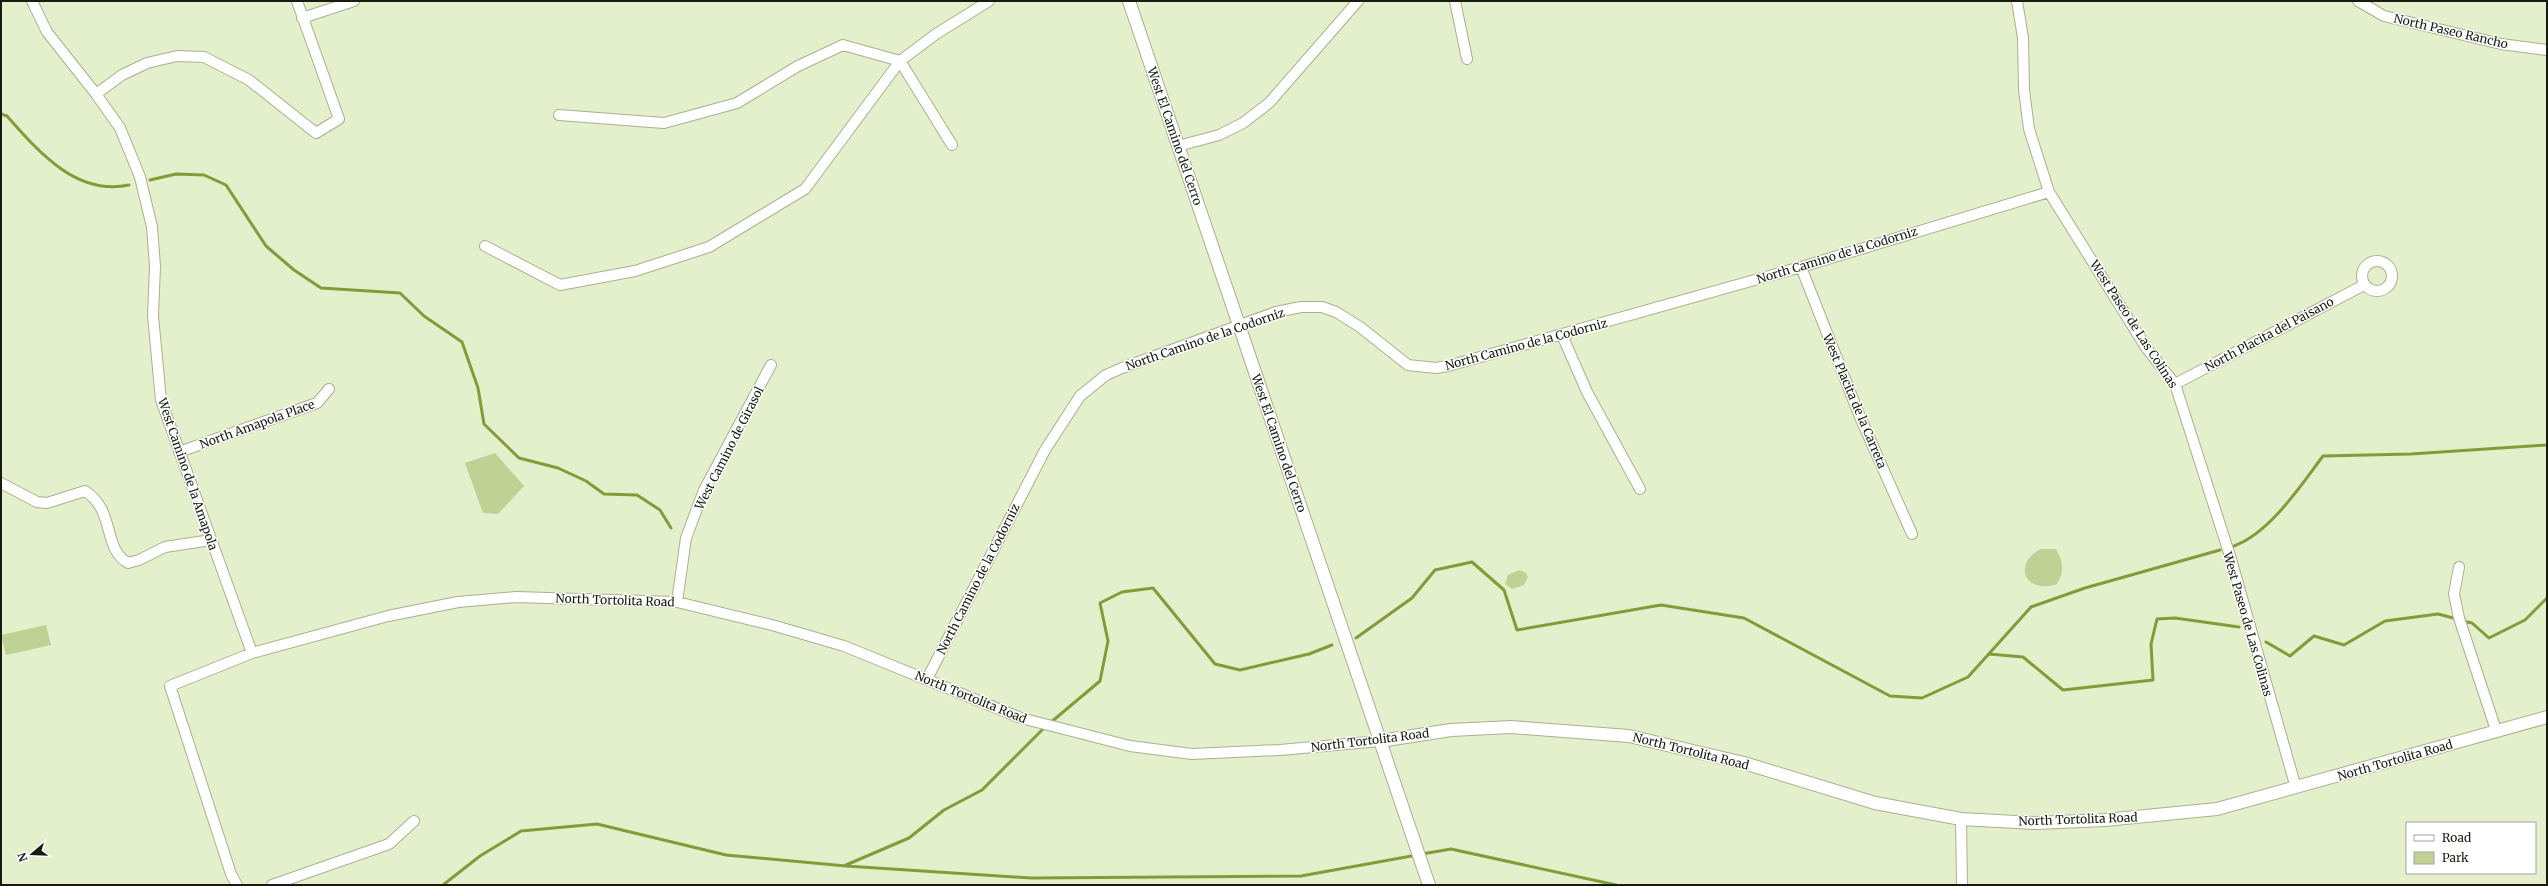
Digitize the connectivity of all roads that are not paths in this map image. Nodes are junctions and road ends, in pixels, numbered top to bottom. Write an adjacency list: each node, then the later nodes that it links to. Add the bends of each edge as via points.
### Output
1 (32, 1): 14 (street, West Camino de la Amapola, via 47,32)
2 (297, 1): 10 (street)
3 (354, 1): 10 (street)
4 (989, 1): 13 (street, via 936,34)
5 (1129, 1): 17 (street, West El Camino del Cerro)
6 (1358, 1): 17 (street, via 1269,103 1243,123 1218,135)
7 (1455, 1): 12 (street)
8 (2017, 1): 18 (street, West Paseo de Las Colinas, via 2023,38 2024,90 2029,129)
9 (2358, 1): 11 (street, North Paseo Rancho, via 2384,16 2501,44)
10 (302, 18): 14 (street, via 339,119 316,133 249,80 204,57 177,56 147,63 122,75)
11 (2547, 50)
12 (1467, 59)
13 (900, 61): 15 (street, via 843,45 798,66 738,103 664,123); 16 (street); 19 (street, via 805,188 709,247 635,271 560,285)
14 (96, 94): 27 (street, West Camino de la Amapola, via 120,128 140,177 148,205 153,235 154,322 161,400)
15 (560, 115)
16 (952, 145)
17 (1178, 146): 22 (street, West El Camino del Cerro)
18 (2049, 192): 20 (street, North Camino de la Codorniz); 25 (street, West Paseo de Las Colinas, via 2148,349)
19 (485, 246)
20 (1800, 267): 23 (street, North Camino de la Codorniz); 30 (street, West Placita de la Carreta, via 1860,417)
21 (2364, 285): 25 (street, North Placita del Paisano)
22 (1239, 325): 23 (street, North Camino de la Codorniz, via 1276,312 1301,307 1322,307 1336,312 1360,327 1408,365 1436,368); 35 (street, North Camino de la Codorniz, via 1122,368 1101,379 1080,396 1045,450); 38 (street, West El Camino del Cerro)
23 (1562, 335): 29 (street, via 1587,392)
24 (771, 365): 33 (street, West Camino de Girasol, via 704,490 686,538)
25 (2175, 384): 39 (street, West Paseo de Las Colinas, via 2231,559)
26 (329, 389): 27 (street, North Amapola Place, via 317,403)
27 (179, 452): 31 (street, West Camino de la Amapola)
28 (1, 484): 31 (street, via 37,502 47,503 81,492 91,495 101,505 115,550 128,562 139,560 166,547)
29 (1640, 489)
30 (1912, 534)
31 (211, 540): 34 (street, West Camino de la Amapola)
32 (2459, 567): 37 (street, via 2454,594 2459,618)
33 (677, 602): 34 (street, North Tortolita Road, via 516,597 458,602 388,616); 35 (street, North Tortolita Road, via 844,646)
34 (252, 653): 42 (street, via 170,686 231,874)
35 (927, 679): 38 (street, North Tortolita Road, via 1021,718 1130,746 1192,754 1280,750)
36 (2547, 717): 37 (street, North Tortolita Road)
37 (2496, 730): 39 (street, North Tortolita Road)
38 (1380, 741): 40 (street, North Tortolita Road, via 1451,730 1517,727 1629,736 1744,763 1874,803); 44 (street, West El Camino del Cerro)
39 (2296, 788): 40 (street, North Tortolita Road, via 2217,809 2105,820 2036,823)
40 (1961, 819): 45 (street)
41 (414, 821): 43 (street, via 389,844)
42 (237, 885)
43 (272, 885)
44 (1429, 885)
45 (1962, 885)

